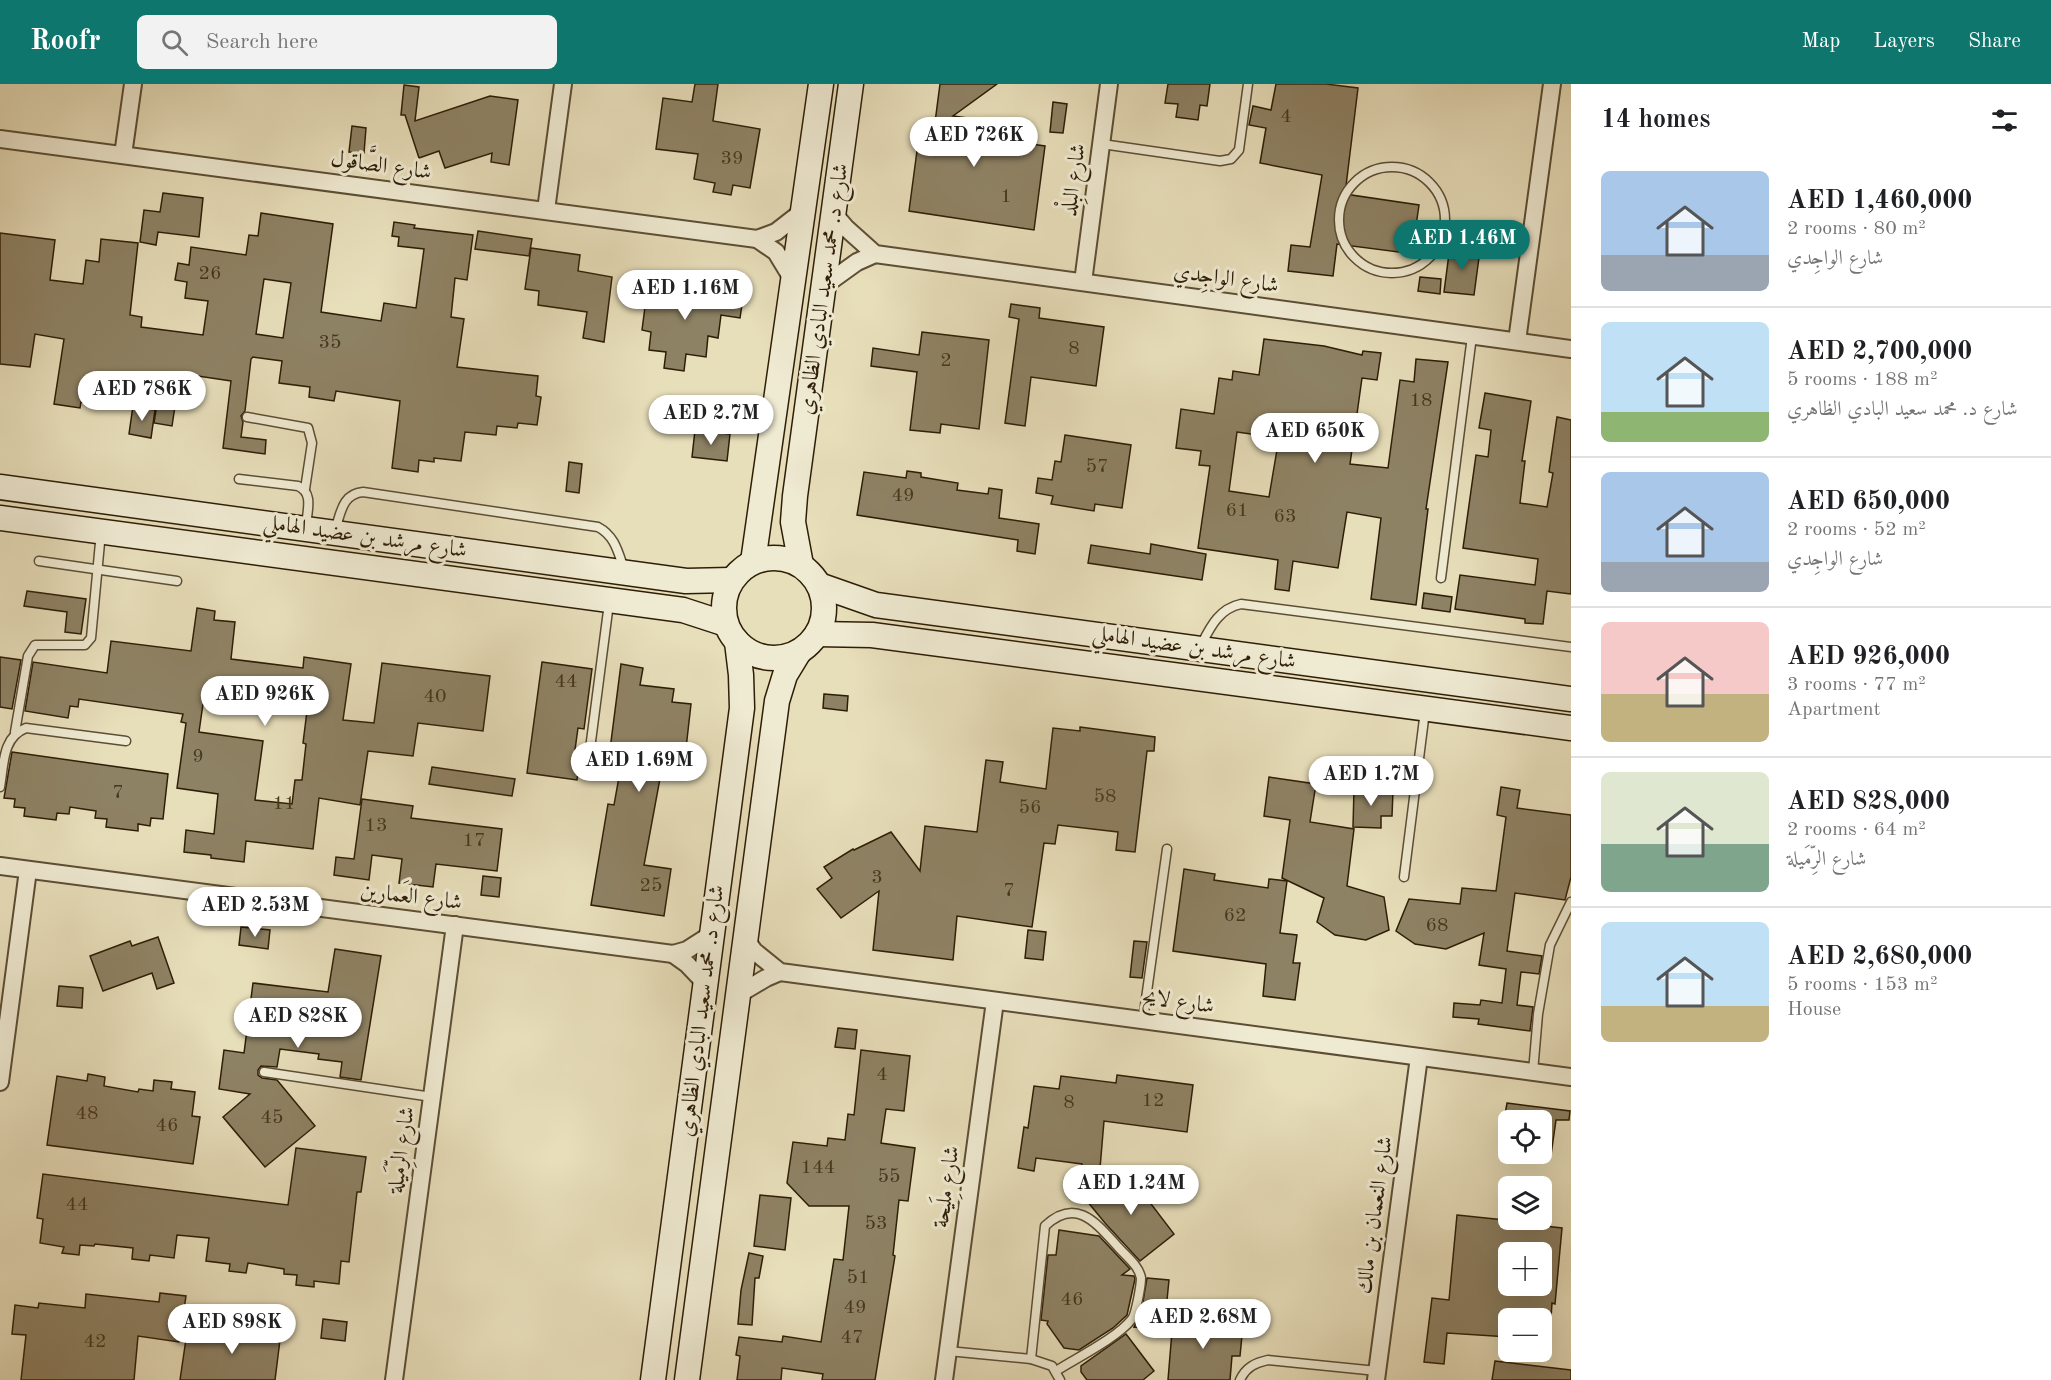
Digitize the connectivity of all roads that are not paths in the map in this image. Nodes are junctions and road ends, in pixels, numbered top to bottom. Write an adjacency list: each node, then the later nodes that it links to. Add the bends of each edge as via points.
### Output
1 (133, 84): 10 (street)
2 (563, 84): 13 (street)
3 (821, 84): 11 (street, شارع د. محمد سعيد البادي الظاهري)
4 (851, 84): 12 (street, شارع د. محمد سعيد البادي الظاهري)
5 (1110, 84): 9 (street, شارع البِلْد)
6 (1248, 84): 9 (lane, via 1239,150 1231,159 1220,162)
7 (1552, 84): 18 (street)
8 (0, 139): 10 (street, شارع الصَّاقول)
9 (1102, 144): 21 (street, شارع البِلْد)
10 (123, 155): 13 (street, شارع الصَّاقول)
11 (809, 178): 12 (street, via 814,170 825,166 832,169); 14 (street, شارع د. محمد سعيد البادي الظاهري)
12 (838, 183): 15 (street, شارع د. محمد سعيد البادي الظاهري)
13 (546, 210): 17 (street, شارع الصَّاقول)
14 (803, 211): 17 (street, via 776,232); 20 (street, شارع د. محمد سعيد البادي الظاهري)
15 (834, 214): 19 (street); 22 (street, شارع د. محمد سعيد البادي الظاهري)
16 (1445, 230): 16 (lane, via 1434,254 1414,270 1389,274 1372,269 1346,248 1339,223 1343,197 1359,177 1383,167 1408,169 1431,182 1444,205); 18 (lane)
17 (757, 239): 20 (street, via 776,252)
18 (1530, 245): 24 (street)
19 (875, 254): 21 (street, شارع الواجِدي); 22 (street)
20 (793, 280): 35 (street, شارع د. محمد سعيد البادي الظاهري)
21 (1083, 282): 23 (street, شارع الواجِدي)
22 (825, 285): 36 (street, شارع د. محمد سعيد البادي الظاهري, via 793,522)
23 (1472, 336): 24 (street, شارع الواجِدي); 39 (lane)
24 (1517, 341): 25 (street, شارع الواجِدي)
25 (1571, 349)
26 (247, 417): 29 (lane, via 308,428 312,443)
27 (239, 479): 29 (lane)
28 (0, 487): 31 (street, شارع مرشد بن عضيد الهاملي)
29 (305, 489): 31 (lane, via 309,496)
30 (0, 518): 32 (street, شارع مرشد بن عضيد الهاملي)
31 (306, 529): 33 (street, شارع مرشد بن عضيد الهاملي)
32 (101, 532): 37 (lane); 43 (street, شارع مرشد بن عضيد الهاملي)
33 (334, 533): 38 (street, شارع مرشد بن عضيد الهاملي); 38 (lane, via 345,501 363,492 598,527 613,540)
34 (39, 561): 37 (lane)
35 (753, 562): 36 (street, via 785,558); 40 (street)
36 (801, 565): 42 (street)
37 (97, 570): 41 (lane); 52 (lane, via 91,638 85,645 35,645 28,656)
38 (625, 573): 40 (street, شارع مرشد بن عضيد الهاملي, via 686,581)
39 (1442, 578)
40 (731, 580): 44 (street, via 723,609)
41 (177, 581)
42 (819, 585): 45 (street, via 824,602); 47 (street, شارع مرشد بن عضيد الهاملي, via 876,605)
43 (610, 601): 44 (street, شارع مرشد بن عضيد الهاملي, via 684,610); 54 (lane)
44 (731, 633): 48 (street, via 743,648 756,655 785,657); 62 (street, شارع د. محمد سعيد البادي الظاهري, via 741,675 742,708)
45 (817, 634): 48 (street); 50 (street, شارع مرشد بن عضيد الهاملي, via 872,635)
46 (1571, 647): 47 (lane, via 1241,604 1220,614)
47 (1199, 648): 49 (street, شارع مرشد بن عضيد الهاملي)
48 (799, 652): 63 (street, شارع د. محمد سعيد البادي الظاهري, via 785,675 777,701)
49 (1571, 699)
50 (1426, 710): 51 (street, شارع مرشد بن عضيد الهاملي); 59 (lane)
51 (1571, 728)
52 (15, 732): 53 (lane, via 26,728); 55 (lane, via 8,742)
53 (126, 741)
54 (587, 772)
55 (0, 787)
56 (1167, 849): 69 (lane)
57 (0, 866): 58 (street, شارع العَمارين)
58 (28, 870): 61 (street, شارع العَمارين); 74 (street)
59 (1404, 877)
60 (1571, 902): 72 (lane, via 1550,945)
61 (455, 925): 64 (street, شارع العَمارين); 77 (street, شارع الرِّمَيلة)
62 (712, 934): 64 (street); 66 (street, شارع د. محمد سعيد البادي الظاهري)
63 (745, 938): 65 (street, via 760,957); 67 (street, شارع د. محمد سعيد البادي الظاهري)
64 (674, 954): 66 (street)
65 (780, 972): 67 (street); 68 (street, شارع لايح)
66 (706, 984): 75 (street, شارع د. محمد سعيد البادي الظاهري)
67 (739, 994): 76 (street, شارع د. محمد سعيد البادي الظاهري)
68 (994, 1000): 69 (street, شارع لايح); 78 (street, شارع مِلَيحة)
69 (1143, 1020): 70 (street, شارع لايح)
70 (1419, 1057): 72 (street, شارع لايح); 81 (street, شارع النعمان بن مالك)
71 (264, 1072): 77 (lane)
72 (1533, 1072): 73 (street, شارع لايح)
73 (1571, 1077)
74 (0, 1082)
75 (692, 1088): 76 (street); 83 (street, شارع د. محمد سعيد البادي الظاهري)
76 (726, 1090): 84 (street, شارع د. محمد سعيد البادي الظاهري)
77 (432, 1097): 82 (street, شارع الرِّمَيلة)
78 (948, 1351): 79 (lane); 85 (street, شارع مِلَيحة)
79 (1031, 1359): 80 (lane, via 1052,1366); 80 (lane, via 1045,1226 1056,1216 1079,1214 1094,1220 1135,1265 1141,1278 1134,1316)
80 (1058, 1376)
81 (1377, 1376): 86 (lane, via 1268,1360 1247,1368)
82 (394, 1380)
83 (653, 1380)
84 (687, 1380)
85 (944, 1380)
86 (1240, 1380)

